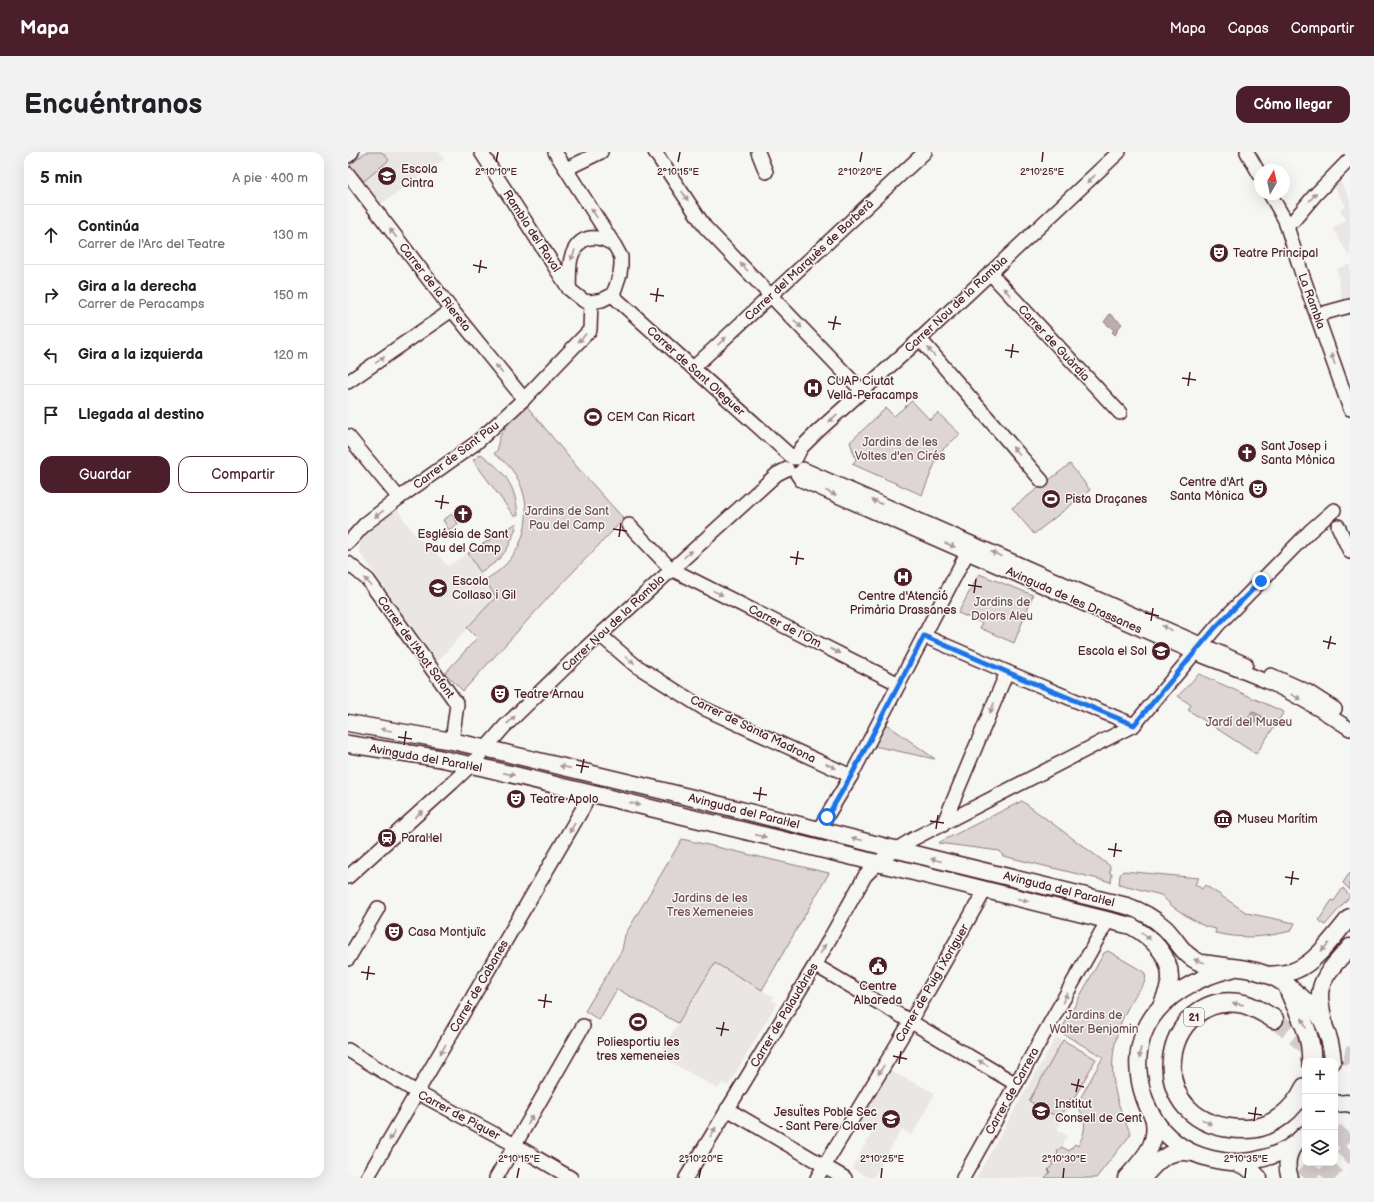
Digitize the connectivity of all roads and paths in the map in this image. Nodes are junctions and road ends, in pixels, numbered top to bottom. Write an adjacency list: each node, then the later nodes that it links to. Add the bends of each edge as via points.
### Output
1 (352, 152): 10 (street)
2 (481, 152): 20 (street, Rambla del Raval)
3 (555, 152): 13 (street)
4 (601, 152): 13 (street)
5 (655, 152): 22 (street, via 705,227)
6 (758, 152): 14 (street)
7 (925, 152): 22 (street, Carrer del Marquès de Barberà)
8 (1119, 152): 19 (street, Carrer Nou de la Rambla, one-way to 19)
9 (1247, 152): 12 (street)
10 (348, 156)
11 (1350, 159): 17 (street, one-way to 11, via 1294,220)
12 (1254, 164)
13 (566, 169): 18 (street, one-way to 13)
14 (766, 172)
15 (348, 174): 25 (street, Carrer de la Riereta, one-way to 15)
16 (1273, 200): 17 (street, La Rambla)
17 (1286, 224): 26 (street, La Rambla)
18 (615, 246): 20 (street, Rambla del Raval, one-way to 20, via 605,239 595,237 584,240 572,254); 21 (street, via 621,257 622,266)
19 (990, 273): 27 (street, Carrer Nou de la Rambla); 33 (street, Carrer de Guàrdia, one-way to 19)
20 (569, 289): 23 (street, Rambla del Raval, via 584,301)
21 (612, 295): 23 (street); 28 (street, Carrer de Sant Oleguer)
22 (771, 296): 28 (street, Carrer del Marquès de Barberà, one-way to 22); 30 (street, one-way to 30)
23 (591, 302): 31 (street, Carrer de Sant Pau, one-way to 31, via 590,330)
24 (1350, 306): 26 (street)
25 (452, 310): 29 (street, one-way to 25); 31 (street, Carrer de la Riereta, one-way to 25)
26 (1317, 315): 32 (street, La Rambla, one-way to 26)
27 (920, 339): 30 (street, Carrer Nou de la Rambla); 36 (street, one-way to 27)
28 (693, 368): 35 (street, Carrer de Sant Oleguer, via 780,446)
29 (348, 382)
30 (862, 391): 35 (street, Carrer Nou de la Rambla, one-way to 35, via 802,448)
31 (524, 399): 37 (street, Carrer de Sant Pau, via 476,443)
32 (1350, 409)
33 (1120, 413)
34 (348, 436): 37 (street)
35 (794, 465): 43 (street, Avinguda de les Drassanes, one-way to 43, via 801,480); 45 (street, Carrer Nou de la Rambla, one-way to 35, via 776,474); 48 (street, Avinguda de les Drassanes, one-way to 35)
36 (1042, 480)
37 (399, 498): 41 (street, Carrer de Sant Pau, one-way to 41, via 365,524)
38 (1334, 510): 48 (street, via 1218,625)
39 (629, 525): 45 (street, Carrer de l'Om)
40 (1338, 526): 42 (street)
41 (348, 543)
42 (1350, 552)
43 (967, 553): 47 (street); 48 (street, Avinguda de les Drassanes)
44 (348, 563): 55 (street, Carrer de l'Abat Safont, one-way to 44, via 457,704 368,580)
45 (671, 569): 46 (street, Carrer Nou de la Rambla); 50 (street, Carrer de l'Om, one-way to 50)
46 (600, 635): 57 (street, Carrer Nou de la Rambla, one-way to 46, via 504,727); 59 (street, Carrer de Santa Madrona, one-way to 59, via 635,665 703,708)
47 (924, 636): 49 (street); 50 (street)
48 (1199, 649): 51 (street, Avinguda de les Drassanes, via 1307,691); 53 (street); 54 (street, Avinguda de les Drassanes, one-way to 54, via 1322,711)
49 (1007, 672): 53 (street); 61 (street, one-way to 61)
50 (899, 684): 59 (street)
51 (1350, 718)
52 (348, 723): 55 (main road, Avinguda del Paral·lel, one-way to 52)
53 (1134, 725): 61 (street)
54 (1350, 729)
55 (452, 742): 57 (main road, Avinguda del Paral·lel)
56 (348, 744): 58 (main road, Avinguda del Paral·lel)
57 (485, 749): 58 (street, Carrer Nou de la Rambla); 62 (main road, Avinguda del Paral·lel, one-way to 57)
58 (471, 765): 60 (main road, Avinguda del Paral·lel, one-way to 60); 64 (street, Carrer Nou de la Rambla, one-way to 58)
59 (851, 776): 62 (street)
60 (589, 793): 63 (main road, Avinguda del Paral·lel, one-way to 63); 84 (street, Carrer de Cabanes, one-way to 84, via 583,808)
61 (943, 824): 63 (street)
62 (819, 829): 63 (main road, Avinguda del Paral·lel, one-way to 62)
63 (886, 856): 65 (main road, Avinguda del Paral·lel); 71 (street, Carrer de Palaudàries, one-way to 63, via 862,881); 72 (main road, Avinguda del Paral·lel, one-way to 63, via 1194,960 1158,922 1127,906)
64 (348, 877)
65 (985, 890): 68 (main road, Avinguda del Paral·lel, one-way to 68); 77 (street, Carrer de Puig i Xoriguer)
66 (378, 908): 70 (street)
67 (1350, 918): 73 (main road, one-way to 73, via 1325,947 1300,968 1289,973)
68 (1108, 920): 75 (main road, Avinguda del Paral·lel, one-way to 75, via 1132,926 1148,937 1161,951 1167,962 1170,978); 83 (street, Carrer de Carrera, one-way to 68)
69 (1350, 947): 78 (main road, via 1323,982 1320,997)
70 (348, 959)
71 (814, 964): 77 (street); 88 (street, Carrer de Palaudàries)
72 (1237, 968): 73 (main road, Avinguda del Paral·lel); 75 (main road, via 1194,984 1175,994)
73 (1268, 975): 74 (main road)
74 (1287, 986): 78 (main road, via 1298,993); 81 (highway, one-way to 74, via 1309,1037)
75 (1161, 1006): 89 (main road, one-way to 89, via 1145,1029 1138,1064 1142,1090)
76 (1274, 1019): 85 (highway, 21, one-way to 85, via 1253,1007 1235,1003 1214,1006 1196,1015 1179,1035 1172,1054 1172,1076 1178,1096 1193,1114 1213,1125 1231,1130 1267,1125 1282,1116)
77 (910, 1021): 83 (street, one-way to 77); 95 (street, Carrer de Puig i Xoriguer, one-way to 95)
78 (1324, 1024): 82 (main road)
79 (583, 1026): 91 (street, one-way to 79)
80 (348, 1050): 84 (street, Carrer de Piquer)
81 (1311, 1058)
82 (1332, 1058)
83 (1016, 1084): 103 (street, Carrer de Carrera)
84 (418, 1093): 91 (street, Carrer de Piquer); 97 (street, Carrer de Cabanes, one-way to 97)
85 (1302, 1093)
86 (1338, 1104): 87 (main road)
87 (1350, 1104)
88 (727, 1109): 95 (street); 100 (street, Carrer de Palaudàries, one-way to 88)
89 (1153, 1116): 93 (main road, via 1174,1142); 104 (main road, via 1153,1143)
90 (1302, 1137): 92 (main road)
91 (516, 1145): 98 (street); 99 (street, Carrer de Piquer)
92 (1294, 1145): 94 (main road, via 1267,1158); 96 (main road, via 1287,1161)
93 (1196, 1154): 94 (main road); 105 (main road, via 1170,1154 1158,1161)
94 (1232, 1162): 106 (main road, via 1244,1166)
95 (824, 1166): 101 (street, Carrer de Puig i Xoriguer); 102 (street)
96 (1289, 1177)
97 (367, 1178)
98 (496, 1178)
99 (571, 1178)
100 (686, 1178)
101 (817, 1178)
102 (845, 1178)
103 (963, 1178)
104 (1126, 1178)
105 (1143, 1178)
106 (1259, 1178)

